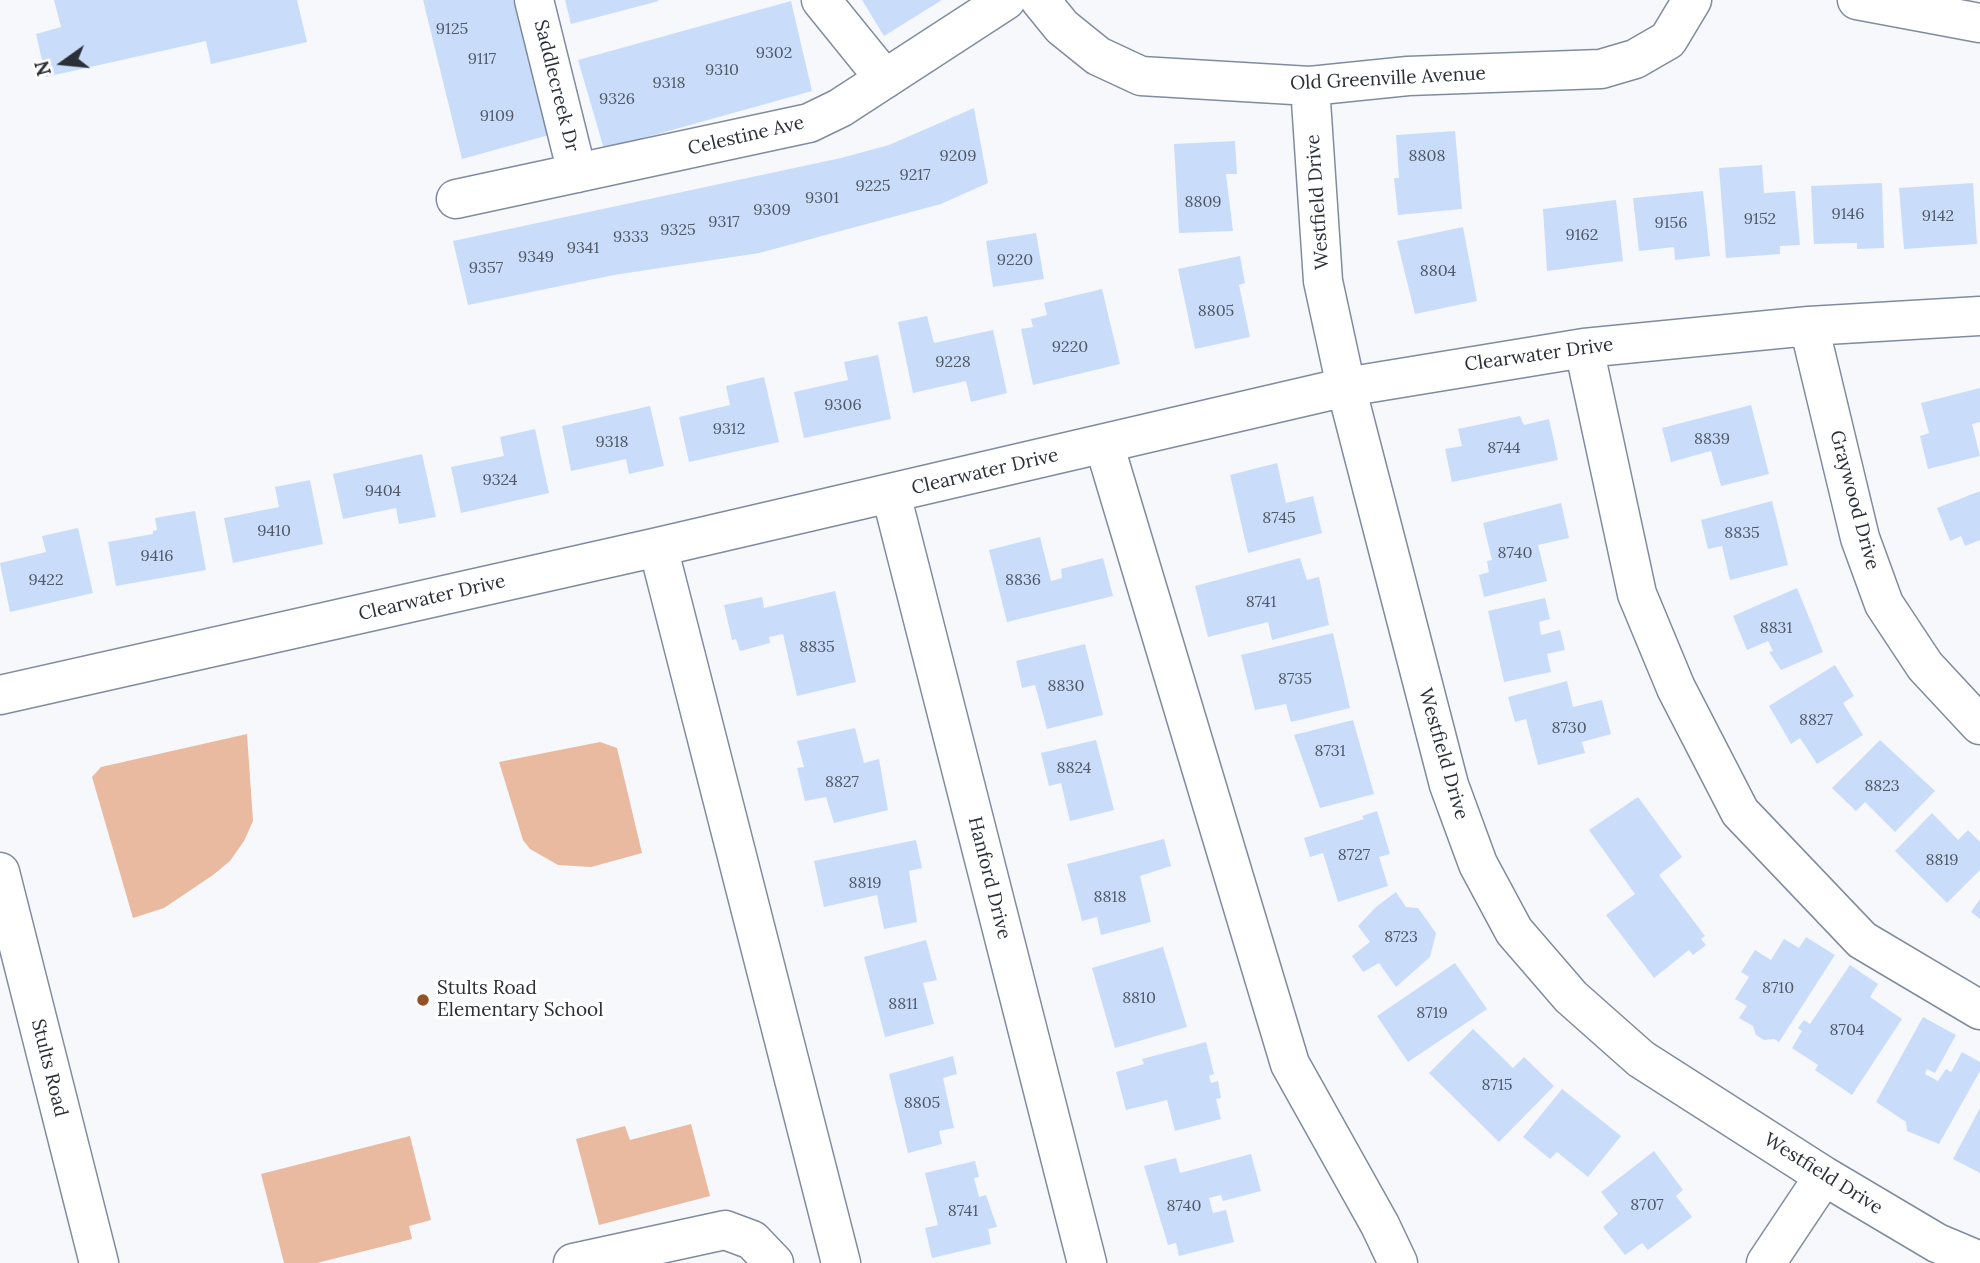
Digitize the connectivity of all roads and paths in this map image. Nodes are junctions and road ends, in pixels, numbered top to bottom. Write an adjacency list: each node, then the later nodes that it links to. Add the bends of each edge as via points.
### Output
1 (534, 0): 10 (street, Saddlecreek Dr)
2 (821, 0): 8 (street)
3 (1006, 0): 8 (street, Celestine Ave)
4 (1040, 0): 9 (street, Old Greenville Avenue, via 1062,27 1098,57 1141,76)
5 (1692, 0): 9 (street, Old Greenville Avenue, via 1668,40 1635,59 1601,69 1442,74)
6 (1857, 0): 7 (street)
7 (1980, 23)
8 (885, 79): 10 (street, Celestine Ave, via 809,123)
9 (1310, 86): 15 (street, Westfield Drive, via 1323,281)
10 (577, 173): 11 (street, Celestine Ave)
11 (456, 199)
12 (1980, 316): 13 (street, Clearwater Drive)
13 (1809, 326): 14 (street, Clearwater Drive); 20 (street, Graywood Drive, via 1860,538 1884,604 1925,666)
14 (1584, 348): 15 (street, Clearwater Drive); 22 (street, via 1637,594 1676,688 1740,812 1861,940)
15 (1346, 387): 16 (street, Clearwater Drive); 23 (street, Westfield Drive, via 1449,785 1478,864 1514,931 1571,997 1641,1059)
16 (1104, 444): 17 (street, Clearwater Drive); 30 (street, via 1290,1064)
17 (891, 494): 18 (street, Clearwater Drive); 29 (street, Hanford Drive)
18 (658, 548): 19 (street, Clearwater Drive); 28 (street)
19 (0, 695)
20 (1980, 725)
21 (0, 872): 25 (street, Stults Road)
22 (1980, 1010)
23 (1824, 1176): 24 (street, Westfield Drive, via 1937,1243); 31 (street)
24 (1980, 1261)
25 (99, 1263)
26 (573, 1263): 27 (street, via 725,1230 752,1240)
27 (774, 1263)
28 (841, 1263)
29 (1087, 1263)
30 (1398, 1263)
31 (1766, 1263)

